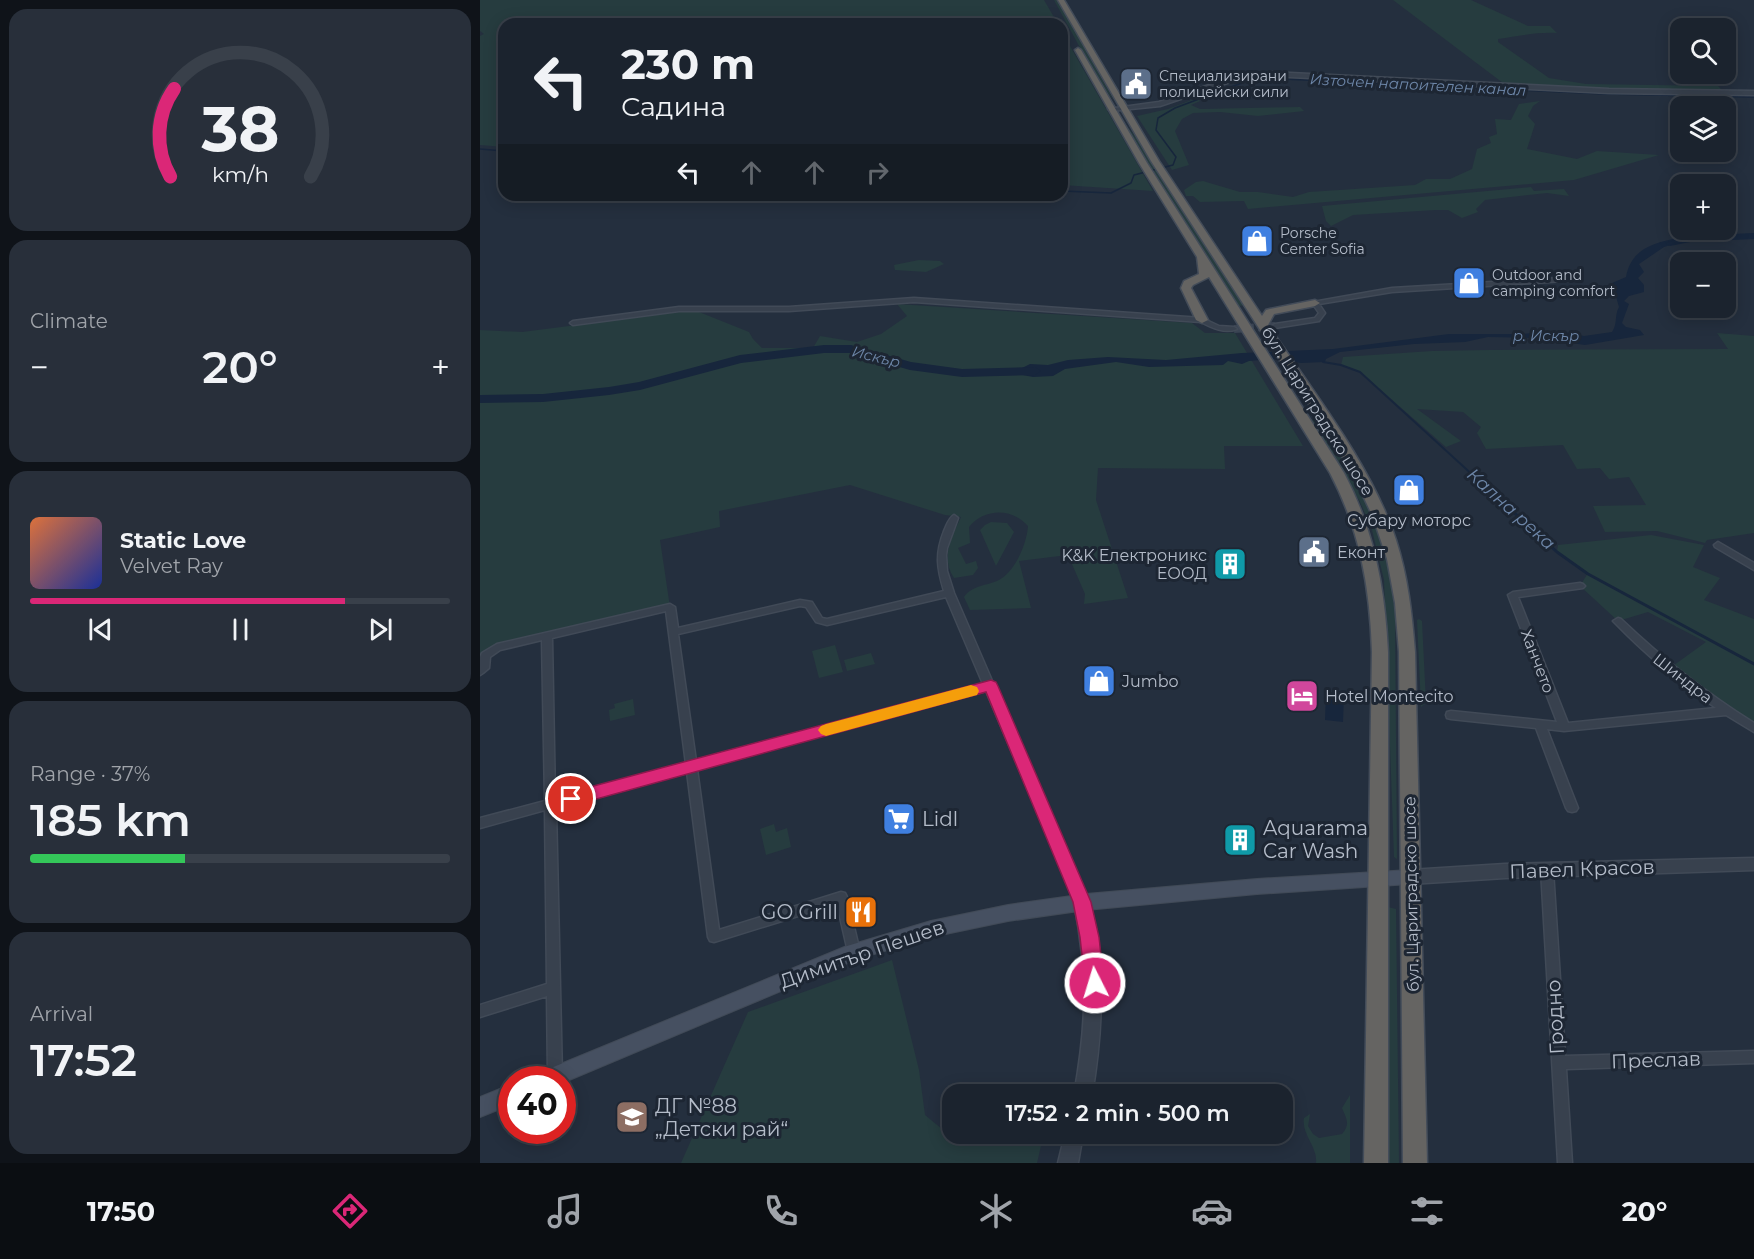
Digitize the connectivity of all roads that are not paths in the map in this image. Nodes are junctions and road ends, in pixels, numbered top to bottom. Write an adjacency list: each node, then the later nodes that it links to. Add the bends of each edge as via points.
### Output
1 (1051, 0): 3 (highway)
2 (1061, 0): 6 (highway, бул. Цариградско шосе)
3 (1056, 10)
4 (1072, 39): 7 (highway, бул. Цариградско шосе)
5 (1754, 93): 6 (street, via 1609,91 1270,74 1235,78 1160,104)
6 (1123, 108): 7 (street); 12 (highway, бул. Цариградско шосе)
7 (1111, 109): 8 (highway, бул. Цариградско шосе)
8 (1200, 254): 10 (highway, via 1206,274); 11 (highway, бул. Цариградско шосе)
9 (1579, 279): 13 (street, via 1392,290)
10 (1197, 280): 11 (highway, via 1211,284); 15 (highway, via 1186,288)
11 (1228, 299): 19 (highway, бул. Цариградско шосе, via 1254,340)
12 (1246, 299): 14 (highway); 17 (highway, бул. Цариградско шосе)
13 (1315, 303): 14 (highway); 17 (street, via 1322,313 1317,320)
14 (1280, 309): 17 (highway, via 1267,314)
15 (1202, 321): 16 (street, via 915,300 789,309 679,309); 18 (street)
16 (573, 323)
17 (1269, 325): 19 (highway, бул. Цариградско шосе)
18 (1234, 329)
19 (1281, 367): 41 (highway, бул. Цариградско шосе, via 1359,472 1393,548 1405,622); 42 (highway, бул. Цариградско шосе, via 1344,485 1374,566 1380,652)
20 (954, 518): 24 (street, via 940,564)
21 (1718, 545): 22 (street)
22 (1754, 567)
23 (1580, 585): 33 (street, Ханчето, via 1513,595)
24 (949, 593): 26 (street, via 833,621 822,621 809,604 800,603); 29 (street)
25 (1618, 621): 30 (street, Шиндра)
26 (674, 632): 27 (street, via 670,607); 35 (street)
27 (547, 635): 28 (street, via 496,647 485,655); 36 (street)
28 (480, 671)
29 (991, 686): 35 (street); 43 (street)
30 (1726, 711): 33 (street); 34 (street, Шиндра)
31 (1451, 715): 32 (street)
32 (1540, 724): 33 (street); 37 (street)
33 (1564, 727)
34 (1754, 728)
35 (691, 766): 36 (street); 44 (street, via 714,937 841,897)
36 (550, 804): 38 (street); 45 (street)
37 (1572, 808)
38 (480, 824)
39 (1754, 864): 40 (street, Павел Красов)
40 (1547, 870): 41 (street, Павел Красов); 48 (street, Гродно)
41 (1410, 877): 42 (main road, Димитър Пешев); 57 (highway, бул. Цариградско шосе)
42 (1377, 879): 43 (main road, Димитър Пешев); 56 (highway, бул. Цариградско шосе)
43 (1082, 902): 44 (main road, Димитър Пешев, via 963,920); 51 (street, via 1093,959 1095,1005)
44 (854, 952): 50 (main road, Димитър Пешев)
45 (554, 987): 46 (street); 49 (street)
46 (480, 1011)
47 (1754, 1057): 48 (street, Преслав)
48 (1558, 1063): 58 (street, Гродно)
49 (551, 1066)
50 (576, 1067)
51 (1085, 1084)
52 (498, 1100): 53 (main road)
53 (480, 1107)
54 (1072, 1144): 55 (street)
55 (1068, 1163)
56 (1376, 1163)
57 (1415, 1163)
58 (1565, 1163)

